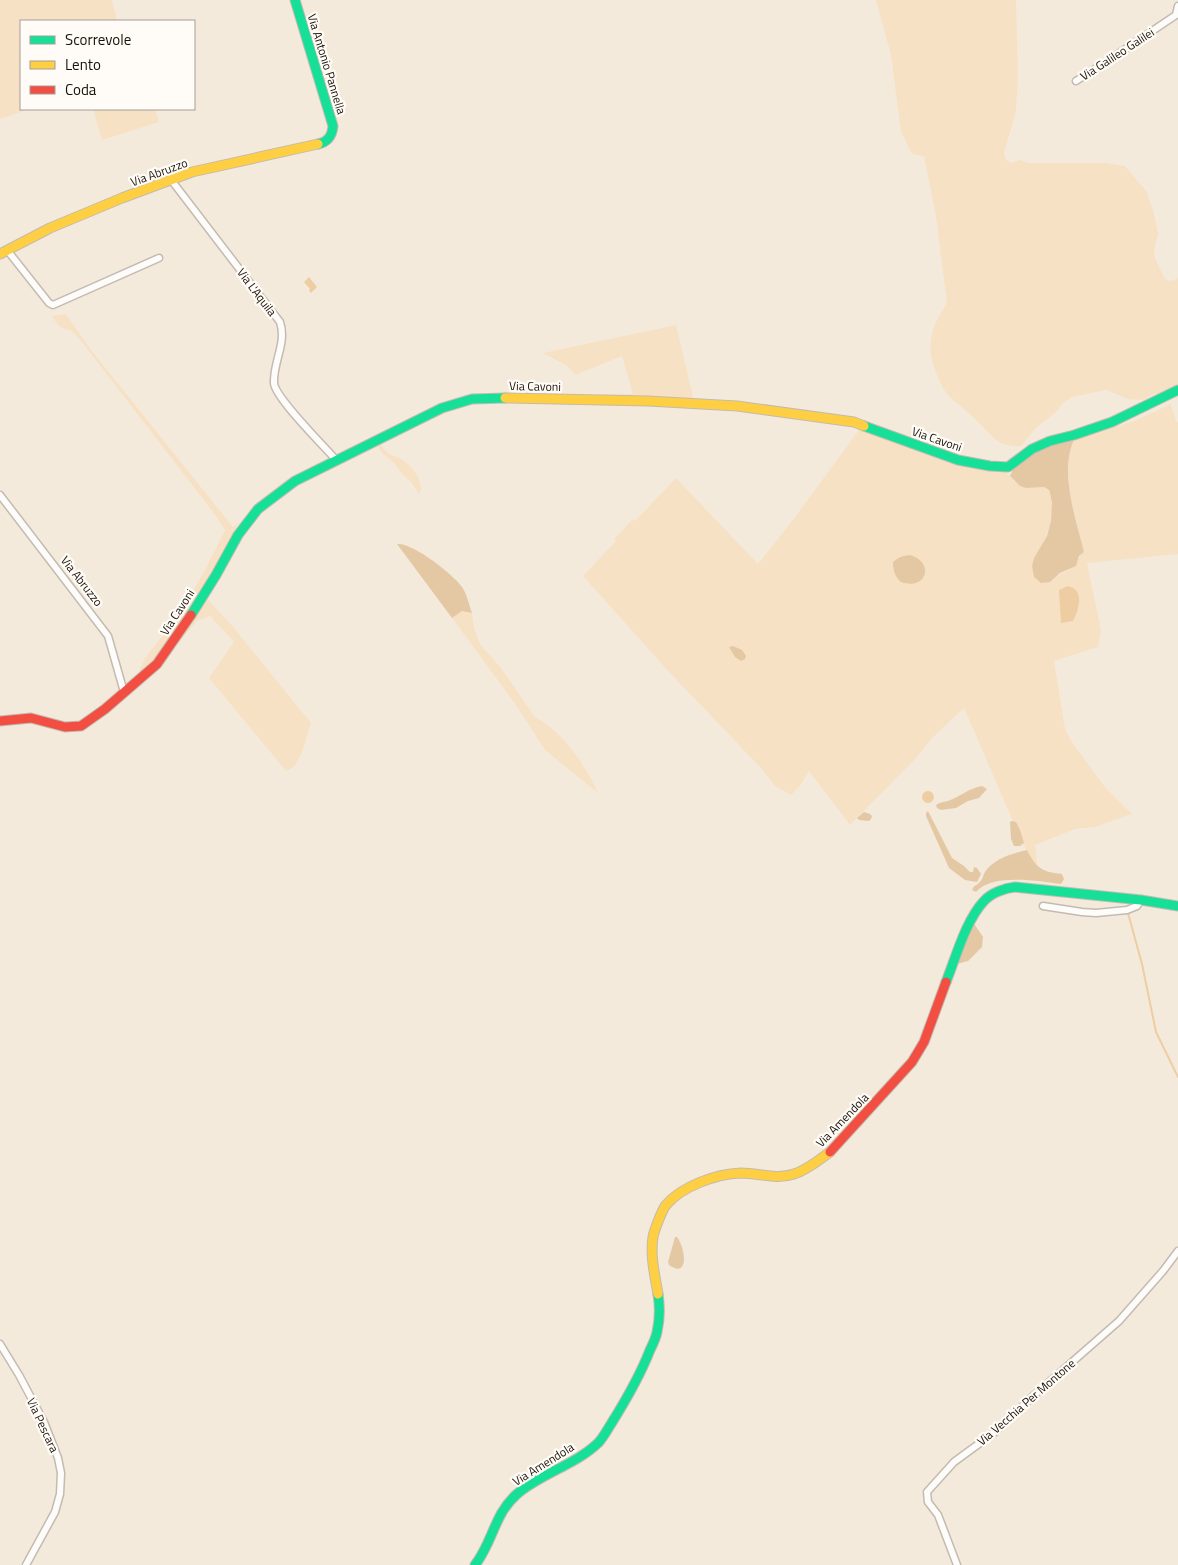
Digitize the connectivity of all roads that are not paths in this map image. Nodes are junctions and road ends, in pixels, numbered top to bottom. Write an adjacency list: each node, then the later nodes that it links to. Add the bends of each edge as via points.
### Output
1 (295, 0): 4 (street, Via Antonio Pannella, via 333,126)
2 (1178, 6): 3 (street, Via Galileo Galilei, via 1176,15)
3 (1076, 80)
4 (332, 135): 5 (street, Via Abruzzo, via 324,143 192,172)
5 (172, 180): 6 (street, Via Abruzzo, via 50,228); 9 (street, Via L'Aquila, via 280,322 283,331 274,384 283,400)
6 (3, 252): 7 (street, via 53,305)
7 (159, 258)
8 (1178, 390): 9 (street, Via Cavoni, via 1112,422 1032,449 1008,467 958,460 854,422 806,415 714,404 518,398 472,399 442,408)
9 (337, 461): 11 (street, Via Cavoni, via 295,481 258,509 238,535 183,628 157,664)
10 (0, 495): 11 (street, Via Abruzzo, via 108,636)
11 (124, 692): 12 (street, Via Cavoni, via 81,726 65,727 31,718)
12 (0, 721)
13 (1141, 900): 14 (street, via 1137,906 1127,910 1096,913); 15 (street, Via Amendola); 19 (street, Via Amendola, via 1015,887 1005,888 986,899 965,932 924,1042 912,1062 830,1152 794,1174 715,1176 687,1188 665,1206 653,1236 652,1259 660,1309 657,1333 624,1404 599,1442 571,1463 517,1494 502,1512)
14 (1043, 906)
15 (1178, 906)
16 (1178, 1251): 20 (street, Via Vecchia Per Montone, via 1119,1321 995,1432 954,1462 927,1492 928,1502 938,1515)
17 (0, 1344): 18 (street, Via Pescara, via 44,1422 61,1473 55,1512)
18 (26, 1565)
19 (475, 1565)
20 (957, 1565)

